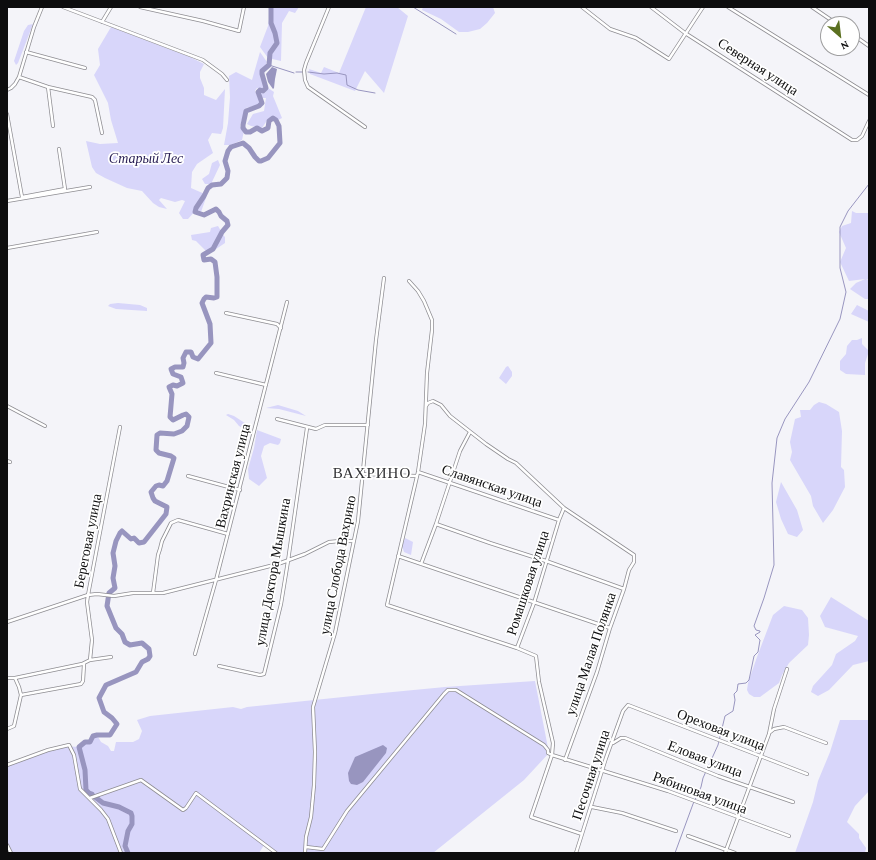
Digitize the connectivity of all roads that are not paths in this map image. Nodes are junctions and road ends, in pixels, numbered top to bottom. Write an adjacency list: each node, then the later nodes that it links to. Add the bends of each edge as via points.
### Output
1 (42, 7): 17 (street)
2 (63, 7): 13 (street)
3 (111, 7): 13 (street)
4 (140, 7): 5 (street, via 239,31)
5 (244, 7)
6 (329, 7): 27 (street, via 306,63 305,80 308,87)
7 (651, 7): 14 (street, Северная улица)
8 (703, 7): 14 (street)
9 (728, 7): 23 (street)
10 (812, 7): 12 (street)
11 (584, 8): 14 (street, via 610,29 636,38 669,59)
12 (825, 16)
13 (102, 22): 20 (street, via 202,60)
14 (685, 33): 25 (street, Северная улица, via 852,140 862,136)
15 (860, 40): 16 (street)
16 (869, 46)
17 (26, 52): 18 (street); 19 (street)
18 (85, 68)
19 (19, 77): 21 (street); 22 (street)
20 (228, 80)
21 (48, 87): 26 (street); 28 (street, via 92,97 95,100)
22 (7, 90)
23 (869, 96)
24 (7, 114): 29 (street, via 22,197 65,189)
25 (869, 121)
26 (53, 126)
27 (365, 127)
28 (102, 133)
29 (59, 149)
30 (90, 187): 31 (street)
31 (7, 201)
32 (97, 232): 33 (street)
33 (7, 248)
34 (384, 278): 44 (street, улица Слобода Вахрино)
35 (409, 281): 42 (street, via 424,301 432,320)
36 (287, 302): 38 (street, Вахринская улица)
37 (226, 313): 38 (street, via 277,324)
38 (281, 328): 40 (street, Вахринская улица)
39 (216, 373): 40 (street)
40 (266, 385): 54 (street, Вахринская улица)
41 (7, 406): 45 (street)
42 (426, 407): 48 (street, via 434,401); 49 (street)
43 (277, 419): 47 (street)
44 (368, 425): 47 (street, via 325,425 316,429); 50 (street, улица Слобода Вахрино)
45 (45, 426)
46 (120, 427): 67 (street, Береговая улица)
47 (306, 428): 62 (street, улица Доктора Мышкина)
48 (470, 432): 53 (street, via 460,451); 55 (street, via 516,463)
49 (418, 472): 52 (street); 53 (street, Славянская улица)
50 (364, 474): 52 (street); 59 (street, улица Слобода Вахрино)
51 (188, 476): 54 (street)
52 (416, 476): 60 (street)
53 (450, 482): 56 (street, Славянская улица); 57 (street)
54 (240, 490): 58 (street, Вахринская улица)
55 (564, 508): 56 (street, Ромашковая улица); 65 (street, улица Малая Полянка, via 634,555)
56 (559, 520): 61 (street, Ромашковая улица)
57 (436, 524): 61 (street); 63 (street)
58 (228, 534): 64 (street, Вахринская улица); 66 (street, via 178,520 171,523 158,555)
59 (354, 542): 62 (street, via 329,542); 102 (street, улица Слобода Вахрино, via 335,633 313,707 315,759)
60 (398, 556): 63 (street); 71 (street, via 387,605)
61 (546, 560): 65 (street); 68 (street, Ромашковая улица)
62 (288, 561): 64 (street); 76 (street, улица Доктора Мышкина, via 281,604 264,674)
63 (421, 564): 68 (street)
64 (216, 580): 66 (street); 72 (street, Вахринская улица)
65 (624, 589): 70 (street, улица Малая Полянка)
66 (153, 594): 67 (street)
67 (88, 595): 69 (street); 74 (street, Береговая улица, via 92,640)
68 (534, 603): 70 (street); 71 (street, Ромашковая улица)
69 (7, 622)
70 (610, 628): 88 (street, улица Малая Полянка)
71 (517, 648): 86 (street, Ромашковая улица, via 536,656 541,694 553,743)
72 (195, 654)
73 (111, 657): 74 (street)
74 (90, 660): 75 (street)
75 (84, 663): 79 (street); 80 (street, via 83,681 80,684)
76 (219, 666)
77 (787, 669): 83 (street)
78 (7, 678): 79 (street)
79 (15, 678): 80 (street)
80 (21, 695): 82 (street, via 14,726)
81 (628, 705): 85 (street, Песочная улица, via 623,711); 87 (street, Ореховая улица)
82 (7, 729)
83 (769, 734): 84 (street, via 774,729 784,727); 87 (street)
84 (826, 743)
85 (612, 744): 90 (street, Песочная улица); 92 (street, Еловая улица, via 625,738 704,771)
86 (552, 756): 88 (street, Рябиновая улица); 98 (street, Ромашковая улица, via 531,817); 102 (street, via 544,745 456,690 448,690 347,811 323,849)
87 (761, 756): 91 (street, Ореховая улица); 92 (street)
88 (565, 760): 90 (street, Рябиновая улица)
89 (7, 765): 93 (street, via 69,745 74,755 80,789)
90 (602, 771): 95 (street, Песочная улица); 96 (street, Рябиновая улица, via 668,791)
91 (807, 774)
92 (749, 786): 94 (street, Еловая улица); 96 (street)
93 (90, 798): 105 (street, via 108,819); 106 (street, via 141,780 183,810 196,793)
94 (793, 802)
95 (592, 807): 97 (street, via 622,813); 98 (street, Песочная улица)
96 (738, 817): 100 (street, Рябиновая улица); 103 (street)
97 (676, 831)
98 (582, 834): 108 (street, Песочная улица)
99 (688, 836): 103 (street)
100 (789, 836)
101 (7, 845): 104 (street)
102 (306, 847): 107 (street, улица Слобода Вахрино)
103 (725, 851): 109 (street)
104 (11, 853)
105 (121, 853)
106 (276, 853)
107 (305, 853)
108 (576, 853)
109 (736, 853)

